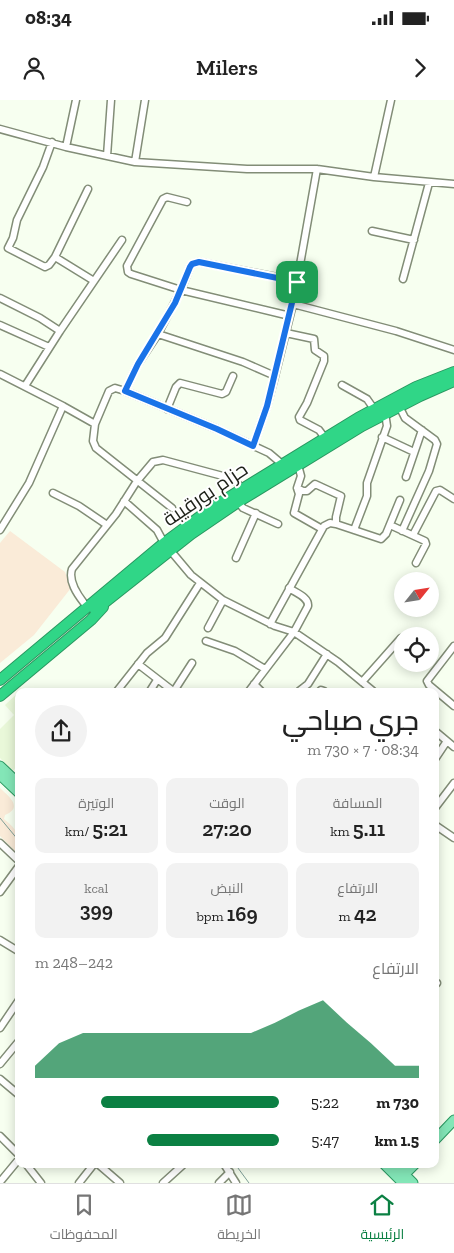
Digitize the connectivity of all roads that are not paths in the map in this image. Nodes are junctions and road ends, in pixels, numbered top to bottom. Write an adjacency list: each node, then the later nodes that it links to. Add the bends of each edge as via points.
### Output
1 (76, 100): 7 (street)
2 (111, 100): 8 (street)
3 (145, 100): 9 (street)
4 (391, 100): 11 (street)
5 (0, 129): 6 (street)
6 (52, 142): 7 (street); 19 (street, via 8,248 45,267)
7 (66, 146): 8 (street)
8 (107, 156): 9 (street)
9 (135, 162): 10 (street, via 247,169)
10 (317, 169): 11 (street); 22 (street)
11 (374, 177): 12 (street)
12 (429, 183): 13 (street); 18 (street)
13 (454, 184)
14 (88, 189): 19 (street)
15 (187, 202): 23 (street, via 164,199 127,266 131,274)
16 (372, 230): 18 (street)
17 (122, 240): 21 (street)
18 (414, 240): 20 (street)
19 (55, 257): 21 (street)
20 (404, 279)
21 (94, 281): 28 (street)
22 (297, 282): 23 (street, via 199,262 190,267); 25 (street)
23 (181, 290): 26 (street); 30 (street)
24 (0, 298): 28 (street)
25 (293, 304): 26 (street); 32 (street)
26 (290, 316): 29 (street)
27 (0, 326): 31 (street)
28 (60, 331): 31 (street)
29 (286, 333): 36 (street); 49 (street, via 314,339 315,350 324,356 299,417)
30 (158, 334): 36 (street); 40 (street)
31 (49, 347): 39 (street)
32 (454, 350)
33 (454, 372): 44 (highway, حزام بورقيبة)
34 (0, 374): 39 (street)
35 (233, 376): 43 (street, via 222,394 180,383)
36 (275, 376): 50 (street)
37 (454, 381): 42 (highway, حزام بورقيبة)
38 (342, 385): 44 (street, via 367,399)
39 (25, 386): 41 (street)
40 (125, 391): 43 (street); 46 (street, via 115,388 109,391)
41 (63, 406): 46 (street); 70 (street, via 29,484)
42 (399, 406): 45 (highway, حزام بورقيبة); 47 (street, via 404,418)
43 (167, 408): 50 (street)
44 (374, 409): 49 (highway, حزام بورقيبة)
45 (385, 413): 48 (street, via 386,426); 53 (highway, حزام بورقيبة)
46 (95, 424): 55 (street, via 94,445)
47 (422, 430): 51 (street); 72 (street, via 435,440 437,448)
48 (382, 437): 51 (street); 71 (street, via 367,483 367,496)
49 (325, 438): 52 (highway, حزام بورقيبة)
50 (253, 446): 52 (street)
51 (414, 452): 54 (street)
52 (282, 464): 57 (highway, حزام بورقيبة)
53 (298, 465): 56 (street, via 301,476); 62 (highway, حزام بورقيبة)
54 (406, 477)
55 (137, 481): 57 (street, via 153,462 163,460 234,479); 61 (street); 63 (street)
56 (297, 488): 66 (street, via 307,491 315,484 341,496); 69 (street, via 299,494 294,514)
57 (242, 489): 74 (highway, حزام بورقيبة, via 194,521)
58 (53, 492): 67 (street)
59 (454, 498): 73 (street, via 436,491)
60 (400, 500): 68 (street)
61 (124, 501): 67 (street); 74 (street, via 154,527)
62 (238, 502): 64 (street, via 243,508); 74 (highway, حزام بورقيبة)
63 (172, 508)
64 (256, 513): 65 (street); 75 (street)
65 (278, 524)
66 (336, 524): 69 (street, via 328,524); 71 (street)
67 (107, 525): 81 (street, via 70,573)
68 (390, 526): 71 (street, via 381,539); 72 (street)
69 (322, 529): 79 (street)
70 (0, 530)
71 (354, 530)
72 (402, 531): 73 (street)
73 (413, 535): 76 (street, via 426,542)
74 (167, 546): 77 (street); 78 (highway, حزام بورقيبة)
75 (236, 558)
76 (416, 563)
77 (200, 583): 80 (street); 91 (street, via 165,638)
78 (117, 587): 81 (highway); 89 (highway, حزام بورقيبة); 109 (highway, via 91,620)
79 (290, 588): 82 (street); 84 (street, via 308,603)
80 (223, 600): 82 (street); 83 (street)
81 (84, 603): 93 (highway)
82 (270, 624): 84 (street)
83 (208, 628)
84 (294, 632): 88 (street); 92 (street)
85 (206, 641): 92 (street, via 235,651)
86 (394, 646): 96 (street)
87 (454, 646): 107 (street, via 427,681)
88 (327, 654): 96 (street); 105 (street)
89 (29, 661): 94 (highway, حزام بورقيبة); 98 (highway, حزام بورقيبة)
90 (192, 663): 102 (street)
91 (138, 664): 95 (street); 99 (street)
92 (265, 669): 97 (street)
93 (0, 671)
94 (0, 680)
95 (157, 680): 100 (street); 101 (street)
96 (362, 682): 106 (street)
97 (254, 684): 103 (street); 104 (street)
98 (0, 688)
99 (119, 688)
100 (152, 688)
101 (169, 688)
102 (176, 688)
103 (252, 688)
104 (258, 688)
105 (305, 688)
106 (369, 688)
107 (432, 688)
108 (439, 694): 110 (street)
109 (0, 696)
110 (454, 706)
111 (439, 734): 112 (street)
112 (452, 743): 113 (street)
113 (439, 755)
114 (0, 766): 115 (main road)
115 (5, 777): 117 (main road)
116 (454, 784): 118 (street)
117 (15, 788)
118 (439, 803)
119 (439, 828): 120 (street)
120 (454, 838)
121 (0, 843): 122 (street)
122 (15, 857)
123 (15, 871): 124 (street)
124 (0, 892)
125 (0, 940): 126 (street)
126 (15, 949)
127 (15, 1006): 128 (street)
128 (0, 1028)
129 (15, 1046): 130 (street)
130 (0, 1064)
131 (0, 1079): 132 (street)
132 (15, 1092)
133 (454, 1120): 135 (main road)
134 (0, 1136): 136 (street)
135 (439, 1136)
136 (15, 1151)
137 (15, 1159): 146 (street)
138 (29, 1168): 147 (street)
139 (92, 1168): 148 (street)
140 (101, 1168): 149 (street)
141 (180, 1168): 150 (street)
142 (227, 1168): 145 (street)
143 (414, 1168): 153 (main road)
144 (400, 1171): 153 (main road)
145 (230, 1172): 151 (street); 152 (street)
146 (0, 1182)
147 (41, 1183)
148 (79, 1183)
149 (120, 1183)
150 (163, 1183)
151 (219, 1183)
152 (236, 1183)
153 (413, 1183)

